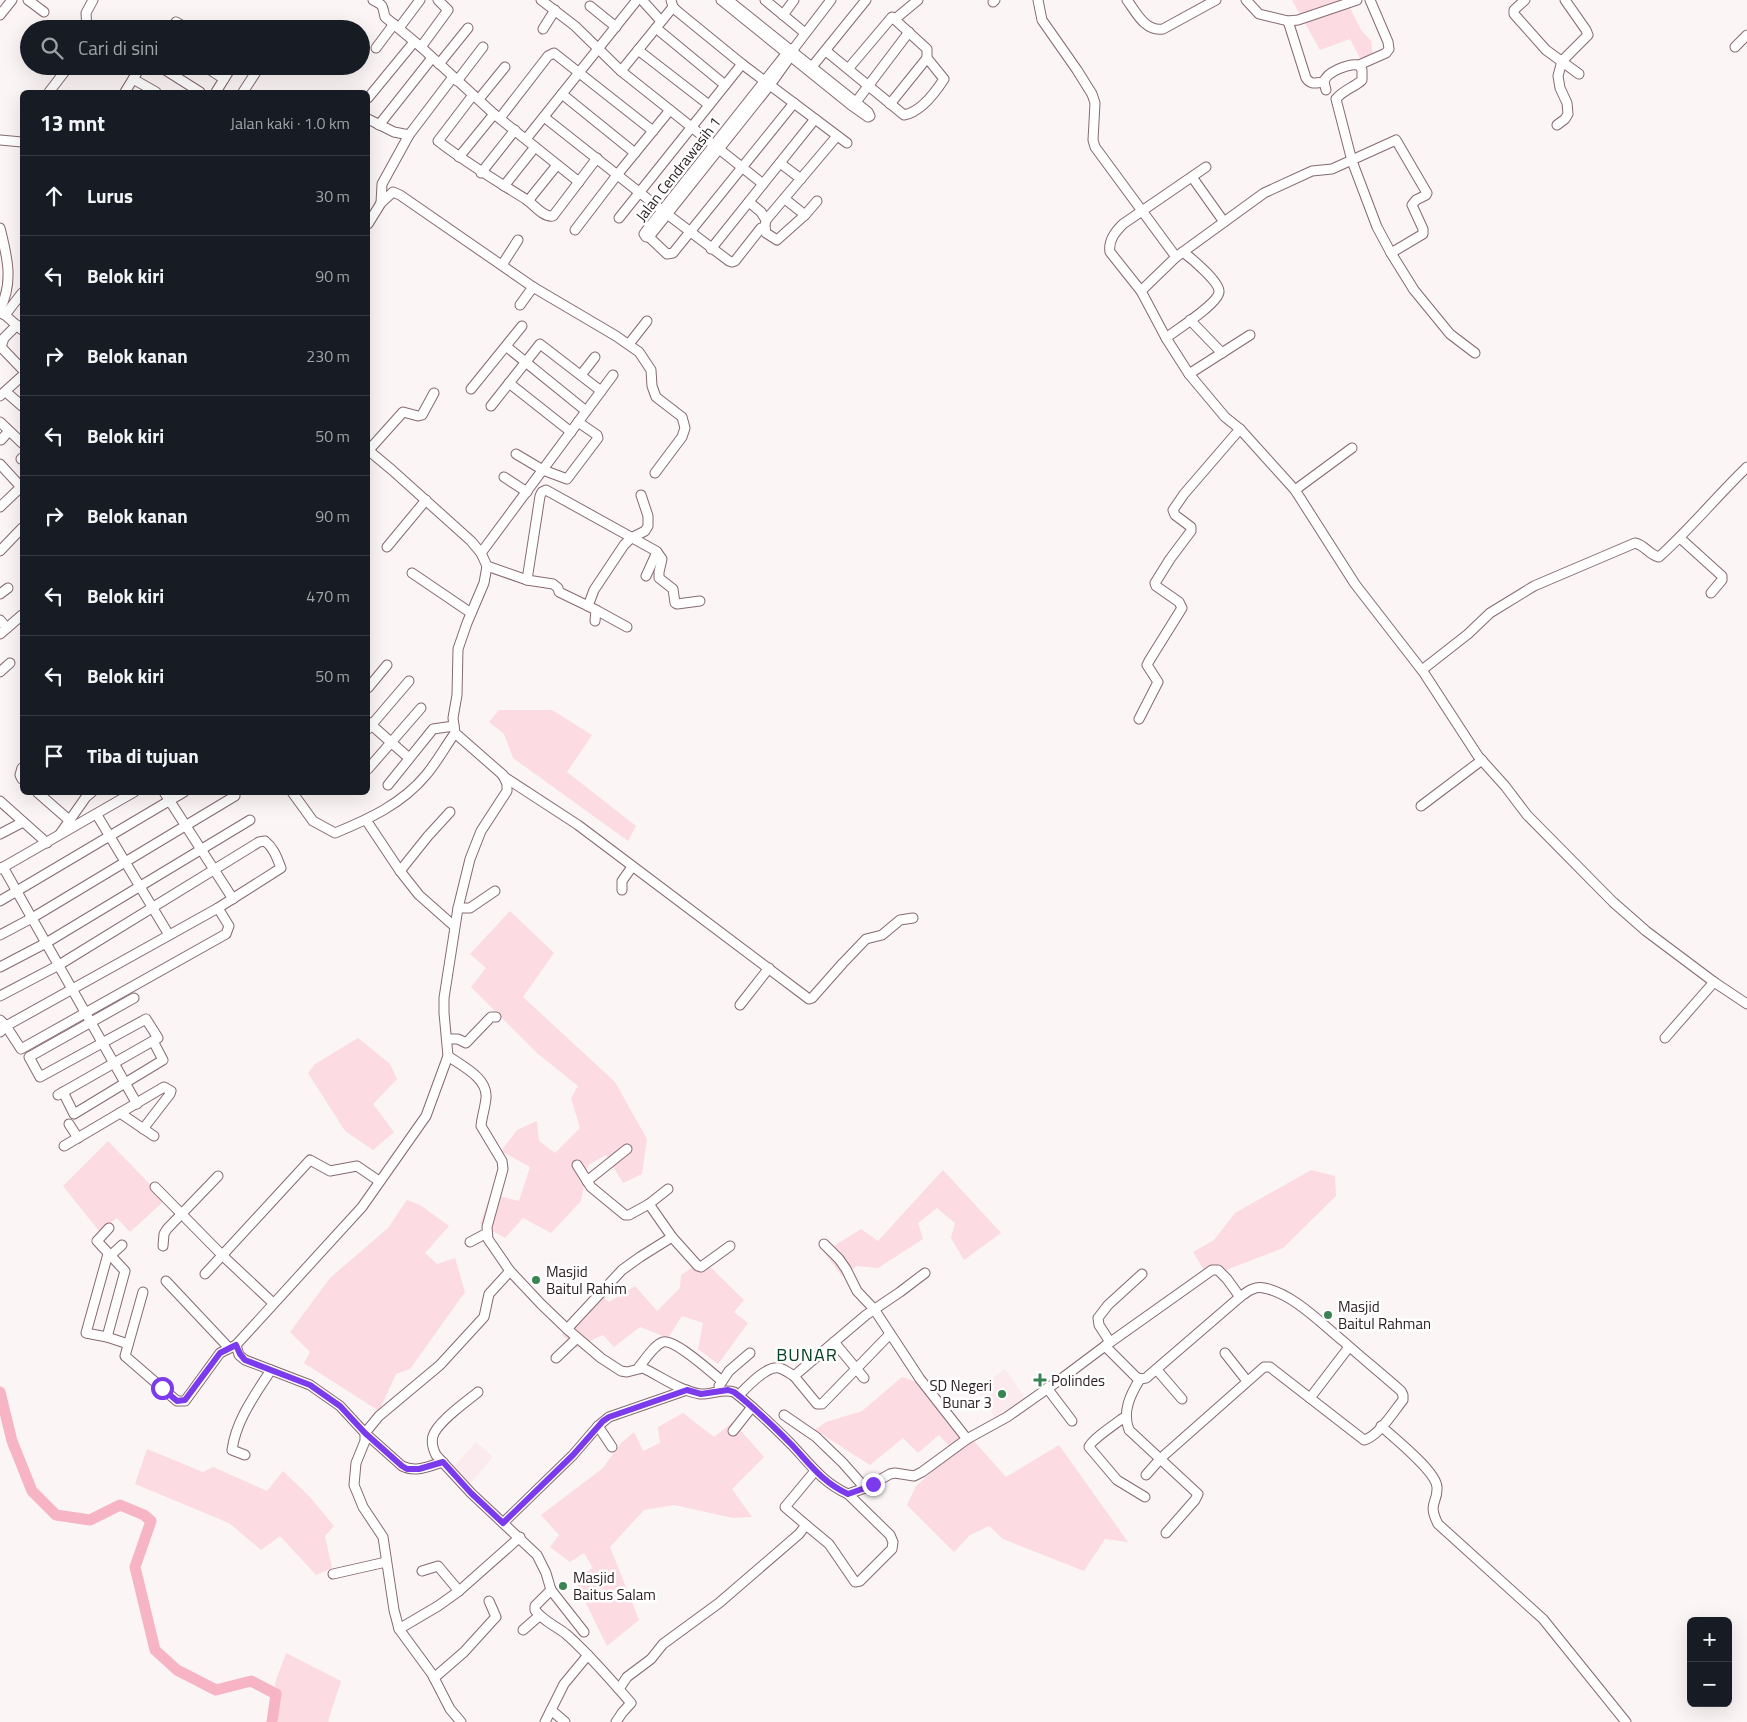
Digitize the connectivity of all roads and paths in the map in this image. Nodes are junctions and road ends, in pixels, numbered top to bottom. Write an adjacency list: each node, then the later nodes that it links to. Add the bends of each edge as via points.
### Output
1 (12, 0): 31 (street)
2 (28, 0): 29 (street)
3 (93, 0): 33 (street, via 86,13)
4 (374, 0): 36 (street, via 383,6 385,17)
5 (420, 0): 36 (street)
6 (438, 0): 43 (street, via 448,10)
7 (541, 0): 28 (street)
8 (625, 0): 25 (street)
9 (642, 0): 35 (street)
10 (721, 0): 50 (street)
11 (728, 0): 50 (street)
12 (765, 0): 30 (street)
13 (794, 0): 30 (street)
14 (831, 0): 41 (street, Jalan Cendrawasih 1)
15 (866, 0): 49 (street)
16 (918, 0): 32 (street)
17 (1038, 0): 126 (street, via 1042,20 1092,94 1095,147)
18 (1127, 0): 19 (street, via 1146,25 1156,30)
19 (1216, 0)
20 (1246, 0): 34 (street, via 1260,14)
21 (1357, 0): 34 (street)
22 (1370, 0): 55 (street, via 1389,49)
23 (1525, 0): 53 (street, via 1514,14 1546,50)
24 (1565, 0): 53 (street, via 1588,35)
25 (635, 3): 37 (street)
26 (672, 3): 35 (street); 54 (street)
27 (590, 6): 37 (street)
28 (555, 10): 39 (street); 47 (street)
29 (44, 12)
30 (782, 15): 41 (street)
31 (0, 16)
32 (895, 19): 40 (street); 58 (street, via 890,17)
33 (87, 20)
34 (1288, 21): 55 (street, via 1306,78 1313,84 1325,86 1326,77 1344,67)
35 (658, 25): 48 (street); 72 (street)
36 (396, 26): 43 (street); 45 (street)
37 (616, 27): 47 (street)
38 (468, 28): 52 (street)
39 (543, 29)
40 (909, 32): 51 (street, via 927,48); 73 (street)
41 (805, 33): 50 (street, Jalan Cendrawasih 1)
42 (1747, 36): 44 (street)
43 (418, 44): 52 (street); 81 (street)
44 (1736, 47)
45 (376, 48)
46 (483, 48): 70 (street)
47 (597, 49): 59 (street); 60 (street)
48 (638, 50): 59 (street); 86 (street)
49 (826, 51): 57 (street); 58 (street)
50 (791, 52): 57 (street); 71 (street, Jalan Cendrawasih 1); 83 (street, via 856,109 870,116)
51 (927, 58): 85 (street); 85 (street, via 944,79 924,104 904,115)
52 (436, 61): 70 (street); 92 (street)
53 (1562, 62): 61 (street); 93 (street, via 1558,76 1568,109 1565,119)
54 (742, 64): 71 (street); 72 (street)
55 (1359, 65): 108 (street, via 1362,80 1336,98)
56 (504, 67): 82 (street)
57 (811, 68): 83 (street)
58 (848, 69): 73 (street)
59 (621, 71): 87 (street)
60 (580, 72): 80 (street); 88 (street, via 557,54 551,54); 96 (street)
61 (1579, 74)
62 (62, 75): 74 (street)
63 (135, 75): 68 (street)
64 (173, 75): 77 (street)
65 (218, 75): 69 (street)
66 (226, 75): 69 (street)
67 (254, 75): 79 (street)
68 (133, 79): 75 (street); 76 (street)
69 (224, 79): 78 (street)
70 (455, 79): 82 (street); 97 (street)
71 (768, 83): 84 (street); 104 (street, Jalan Cendrawasih 1)
72 (725, 85): 86 (street)
73 (868, 86): 83 (street); 85 (street)
74 (51, 90)
75 (125, 90)
76 (152, 90)
77 (197, 90)
78 (217, 90)
79 (244, 90)
80 (562, 94): 89 (street); 105 (street)
81 (370, 96)
82 (476, 97): 88 (street); 106 (street, via 438,141)
83 (856, 102)
84 (794, 103): 90 (street); 111 (street)
85 (890, 104)
86 (709, 105): 94 (street)
87 (670, 110): 94 (street); 96 (street)
88 (497, 116): 95 (street); 106 (street)
89 (544, 117): 100 (street); 107 (street)
90 (815, 119): 98 (street); 109 (street)
91 (370, 120): 92 (street)
92 (380, 125): 97 (street)
93 (1557, 125)
94 (691, 127): 104 (street); 120 (street)
95 (515, 130): 100 (street); 113 (street)
96 (653, 131): 105 (street)
97 (409, 135): 123 (street, via 382,184)
98 (837, 136): 102 (street); 116 (street)
99 (20, 139): 101 (street)
100 (526, 139): 103 (street)
101 (0, 140)
102 (847, 144)
103 (535, 147): 110 (street); 119 (street)
104 (717, 147): 111 (street); 127 (street, Jalan Cendrawasih 1)
105 (634, 153): 114 (street)
106 (459, 158): 113 (street)
107 (597, 158): 114 (street); 117 (street)
108 (1352, 161): 131 (street, via 1330,170 1312,171 1264,193); 138 (street, via 1377,227); 138 (street, via 1396,140 1427,193 1412,205 1423,234)
109 (780, 163): 116 (street); 118 (street)
110 (557, 165): 117 (street); 124 (street)
111 (742, 167): 118 (street); 135 (street)
112 (1206, 167): 115 (street)
113 (481, 173): 119 (street)
114 (617, 174): 120 (street); 134 (street)
115 (1192, 177): 126 (street); 131 (street)
116 (801, 179): 121 (street)
117 (579, 182): 124 (street, via 553,216)
118 (763, 184): 125 (street)
119 (504, 186): 124 (street)
120 (640, 193): 127 (street); 129 (street)
121 (785, 198): 128 (street); 132 (street)
122 (817, 201): 128 (street)
123 (382, 202): 130 (street); 140 (street, via 392,192 400,195)
124 (528, 202)
125 (749, 202): 132 (street, via 761,212); 137 (street)
126 (1142, 210): 139 (street); 142 (street, via 1120,227 1109,247)
127 (665, 212): 135 (street); 135 (street, Jalan Cendrawasih 1, via 649,238 667,254 673,253)
128 (805, 215): 132 (street, via 778,240 766,233)
129 (619, 218)
130 (370, 221)
131 (1224, 222): 139 (street)
132 (764, 224): 137 (street, via 732,262)
133 (0, 228): 145 (street, via 9,279)
134 (575, 230)
135 (690, 232): 137 (street)
136 (518, 240): 140 (street)
137 (711, 248)
138 (1391, 253): 155 (street, via 1414,290 1450,334)
139 (1179, 254): 142 (street); 146 (street, via 1196,263 1219,292 1213,302)
140 (502, 265): 141 (street)
141 (533, 287): 144 (street); 152 (street)
142 (1141, 291): 151 (street)
143 (20, 295): 145 (street)
144 (520, 305)
145 (2, 312): 149 (street)
146 (1190, 320): 151 (street); 154 (street)
147 (647, 321): 152 (street)
148 (522, 326): 153 (street)
149 (20, 328): 158 (street, via 4,338 2,347)
150 (1250, 335): 154 (street)
151 (1166, 338): 159 (street)
152 (628, 344): 185 (street, via 639,352 651,370 656,397 682,417 685,428)
153 (506, 347): 157 (street); 164 (street)
154 (1222, 353): 159 (street)
155 (1475, 353)
156 (595, 357): 160 (street)
157 (524, 362): 160 (street, via 541,344); 163 (street); 170 (street)
158 (20, 367)
159 (1189, 374): 173 (street, via 1225,417)
160 (581, 375): 165 (street)
161 (613, 375): 165 (street)
162 (20, 378): 167 (street)
163 (509, 383): 169 (street); 175 (street)
164 (471, 389)
165 (601, 391): 170 (street)
166 (434, 393): 179 (street, via 422,415 403,412)
167 (3, 394): 168 (street)
168 (20, 405)
169 (491, 406)
170 (586, 411): 172 (street)
171 (0, 422): 174 (street)
172 (578, 422): 175 (street); 184 (street, via 597,439 567,479)
173 (1240, 429): 189 (street); 223 (street, via 1172,510 1192,531 1155,583 1182,608 1149,661 1158,682)
174 (9, 431): 176 (street); 177 (street)
175 (571, 432): 184 (street)
176 (1, 440)
177 (20, 441)
178 (1352, 448): 189 (street)
179 (370, 449)
180 (370, 453): 192 (street)
181 (516, 454): 184 (street)
182 (0, 465): 187 (street)
183 (1747, 467): 196 (street)
184 (543, 470): 190 (street)
185 (655, 473)
186 (504, 477): 190 (street)
187 (20, 486)
188 (20, 490): 193 (street)
189 (1295, 490): 218 (street, via 1355,584)
190 (527, 492): 200 (street)
191 (641, 495): 195 (street, via 649,524)
192 (426, 500): 197 (street); 200 (street)
193 (0, 508)
194 (20, 530): 198 (street)
195 (631, 538): 199 (street); 204 (street, via 550,491 544,491 540,496); 209 (street, via 594,590)
196 (1680, 538): 206 (street, via 1722,576); 218 (street, via 1659,557 1635,543 1534,586 1490,613)
197 (386, 547)
198 (0, 551)
199 (657, 552): 203 (street); 208 (street, via 662,559 659,578 673,589 676,604)
200 (481, 553): 201 (street)
201 (487, 566): 204 (street); 210 (street, via 484,583)
202 (412, 573): 210 (street)
203 (646, 576)
204 (527, 580): 209 (street, via 553,584 558,592)
205 (8, 588): 207 (street)
206 (1711, 593)
207 (0, 594)
208 (700, 601)
209 (592, 608): 213 (street); 214 (street)
210 (471, 613): 226 (street, via 458,649)
211 (20, 617): 215 (street)
212 (0, 620): 215 (street)
213 (595, 621)
214 (627, 627)
215 (3, 631)
216 (10, 663): 219 (street)
217 (387, 665): 221 (street)
218 (1422, 670): 229 (street)
219 (0, 672)
220 (408, 681): 224 (street)
221 (370, 686)
222 (420, 708): 227 (street)
223 (1139, 719)
224 (370, 724)
225 (370, 726): 227 (street)
226 (455, 730): 228 (street, via 433,729); 231 (street); 247 (street, via 414,789)
227 (391, 742): 228 (street); 230 (street)
228 (409, 758): 232 (street)
229 (1482, 760): 242 (street); 278 (street, via 1527,815 1613,902)
230 (370, 767)
231 (503, 776): 256 (street, via 578,825); 268 (street, via 507,791 481,831)
232 (388, 785)
233 (40, 795): 245 (street)
234 (85, 795): 245 (street)
235 (129, 795): 244 (street)
236 (166, 795): 240 (street)
237 (179, 795): 240 (street)
238 (294, 795): 247 (street, via 309,818 332,833)
239 (235, 796): 249 (street)
240 (170, 801): 249 (street); 251 (street)
241 (1, 802): 248 (street)
242 (1422, 806)
243 (450, 812): 259 (street)
244 (97, 814): 251 (street); 252 (street)
245 (69, 820): 252 (street)
246 (250, 820): 254 (street)
247 (366, 820): 259 (street)
248 (23, 822): 250 (street); 253 (street)
249 (185, 826): 254 (street); 255 (street)
250 (0, 834)
251 (110, 836): 255 (street); 262 (street)
252 (57, 837): 253 (street)
253 (47, 843): 257 (street)
254 (201, 850): 258 (street); 260 (street)
255 (125, 862): 260 (street); 269 (street)
256 (632, 867): 261 (street, via 622,881); 277 (street)
257 (2, 868): 262 (street)
258 (214, 870): 264 (street); 264 (street, via 259,842 266,841 270,845 281,868); 266 (street)
259 (400, 871): 271 (street, via 419,894)
260 (140, 886): 266 (street); 274 (street)
261 (622, 890)
262 (17, 891): 265 (street); 269 (street)
263 (495, 891): 268 (street, via 470,908)
264 (233, 899): 267 (street)
265 (0, 901)
266 (152, 908): 273 (street); 275 (street)
267 (218, 908): 273 (street); 285 (street, via 229,926 226,934)
268 (458, 908): 271 (street)
269 (32, 918): 272 (street); 274 (street)
270 (913, 918): 277 (street, via 899,921 882,934 866,940 811,999)
271 (454, 926): 288 (street, via 444,998)
272 (0, 935)
273 (169, 935): 279 (street)
274 (46, 943): 275 (street); 276 (street)
275 (58, 965): 279 (street); 280 (street)
276 (0, 967)
277 (769, 968): 282 (street)
278 (1714, 982): 283 (street); 287 (street)
279 (72, 990): 285 (street); 286 (street)
280 (0, 996)
281 (134, 998): 285 (street)
282 (740, 1004)
283 (1747, 1004)
284 (496, 1017): 288 (street, via 491,1017 466,1043)
285 (88, 1018): 286 (street, via 21,1049); 290 (street); 290 (street, via 29,1057 40,1077)
286 (2, 1026)
287 (1665, 1038)
288 (446, 1039): 291 (street)
289 (153, 1041): 290 (street, via 158,1038 146,1019); 292 (street); 293 (street, via 163,1060)
290 (102, 1043): 292 (street)
291 (448, 1056): 304 (street, via 423,1122); 311 (street, via 476,1076 484,1086 486,1096 481,1126 502,1161 502,1177)
292 (114, 1063): 293 (street); 293 (street, via 61,1094 74,1114)
293 (126, 1084): 294 (street)
294 (137, 1104): 295 (street); 297 (street, via 164,1087 171,1091)
295 (120, 1114): 297 (street); 299 (street)
296 (69, 1124): 299 (street)
297 (143, 1129): 298 (street)
298 (154, 1136)
299 (78, 1138): 300 (street)
300 (64, 1146)
301 (627, 1150): 305 (street)
302 (578, 1165): 305 (street)
303 (218, 1176): 309 (street)
304 (379, 1181): 319 (street, via 357,1166 330,1171 310,1160); 327 (street, via 362,1207)
305 (587, 1181): 308 (street, via 625,1216)
306 (155, 1187): 309 (street)
307 (668, 1190): 308 (street)
308 (649, 1204): 312 (street)
309 (182, 1214): 316 (street, via 166,1232); 319 (street)
310 (109, 1228): 318 (street, via 96,1241)
311 (487, 1233): 313 (street); 320 (street)
312 (672, 1237): 317 (street, via 701,1267); 329 (street, via 622,1270)
313 (470, 1242)
314 (824, 1244): 328 (street, via 844,1265 856,1291)
315 (122, 1245): 318 (street)
316 (163, 1246)
317 (730, 1246)
318 (109, 1255): 331 (street, via 124,1271); 331 (street, via 86,1333)
319 (223, 1256): 322 (street); 327 (street)
320 (510, 1271): 329 (street); 364 (street, via 488,1294 484,1317 440,1365 379,1416)
321 (925, 1273): 328 (street)
322 (205, 1274)
323 (1142, 1274): 335 (street, via 1098,1318)
324 (166, 1281): 336 (street)
325 (143, 1292): 334 (street)
326 (1240, 1297): 335 (street, via 1218,1270 1212,1270); 337 (street, via 1249,1290 1262,1287 1275,1291 1308,1311); 344 (street)
327 (273, 1303): 336 (street)
328 (874, 1310): 330 (street); 333 (street)
329 (567, 1330): 332 (street)
330 (890, 1334): 342 (street); 365 (street)
331 (107, 1337): 334 (street)
332 (577, 1338): 340 (street); 341 (street, via 616,1369 627,1372)
333 (834, 1342): 342 (street); 345 (street)
334 (128, 1344): 336 (street, via 125,1356 177,1401 185,1400 220,1353)
335 (1108, 1344): 347 (street); 350 (street)
336 (233, 1346): 343 (street, via 242,1358)
337 (1349, 1347): 355 (street); 362 (street, via 1404,1395)
338 (750, 1353): 348 (street)
339 (1225, 1353): 349 (street)
340 (556, 1358)
341 (639, 1368): 348 (street, via 658,1345 670,1342); 351 (street)
342 (856, 1368): 345 (street, via 820,1405); 346 (street)
343 (271, 1370): 364 (street, via 310,1385 340,1406); 367 (street, via 238,1424 232,1450)
344 (1157, 1370): 347 (street); 356 (street)
345 (794, 1376): 354 (street, via 781,1368 773,1368)
346 (864, 1378)
347 (1140, 1379): 359 (street)
348 (722, 1381): 352 (street)
349 (1247, 1381): 355 (street, via 1268,1366); 368 (street)
350 (1047, 1388): 360 (street); 365 (street, via 1007,1417)
351 (687, 1390): 352 (street, via 701,1394); 361 (street, via 609,1417)
352 (718, 1391): 354 (street, via 728,1390)
353 (478, 1392): 369 (street, via 434,1432 433,1449)
354 (739, 1395): 357 (street)
355 (1310, 1398): 362 (street, via 1361,1439 1370,1437)
356 (1182, 1400)
357 (752, 1407): 363 (street); 370 (street)
358 (784, 1415): 372 (street, via 816,1437)
359 (1126, 1416): 368 (street, via 1132,1433); 374 (street, via 1093,1439 1089,1447 1117,1480)
360 (1072, 1421)
361 (598, 1426): 366 (street); 375 (street)
362 (1381, 1426): 399 (street, via 1435,1478 1437,1488 1432,1509 1438,1524 1543,1619)
363 (733, 1431)
364 (365, 1433): 369 (street, via 407,1469); 379 (street, via 356,1463 354,1485 383,1537)
365 (967, 1439): 372 (street, via 914,1476 895,1473)
366 (612, 1448)
367 (245, 1455)
368 (1161, 1458): 371 (street); 377 (street, via 1198,1494)
369 (443, 1462): 375 (street)
370 (815, 1471): 373 (street, via 834,1488); 376 (street, via 785,1507)
371 (1146, 1475)
372 (865, 1488): 373 (street)
373 (848, 1494): 376 (street, via 890,1535 893,1542 892,1549 860,1581 855,1582 829,1544)
374 (1145, 1497)
375 (503, 1523): 378 (street)
376 (806, 1525): 393 (street, via 792,1542 719,1603 663,1644)
377 (1166, 1533)
378 (520, 1537): 382 (street, via 537,1555); 383 (street)
379 (386, 1562): 381 (street); 388 (street)
380 (422, 1571): 383 (street, via 438,1566)
381 (333, 1574)
382 (551, 1590): 385 (street); 386 (street, via 535,1606)
383 (459, 1591): 388 (street)
384 (489, 1601): 392 (street, via 496,1617 464,1652)
385 (569, 1615): 387 (street); 390 (street)
386 (540, 1616): 387 (street); 389 (street)
387 (558, 1628): 391 (street)
388 (399, 1629): 392 (street)
389 (523, 1630)
390 (584, 1632)
391 (588, 1655): 393 (street); 394 (street, via 564,1684)
392 (434, 1678): 395 (street, via 450,1709)
393 (619, 1689): 398 (street, via 631,1703)
394 (551, 1710): 396 (street); 397 (street)
395 (461, 1722)
396 (545, 1722)
397 (565, 1722)
398 (616, 1722)
399 (1626, 1722)

